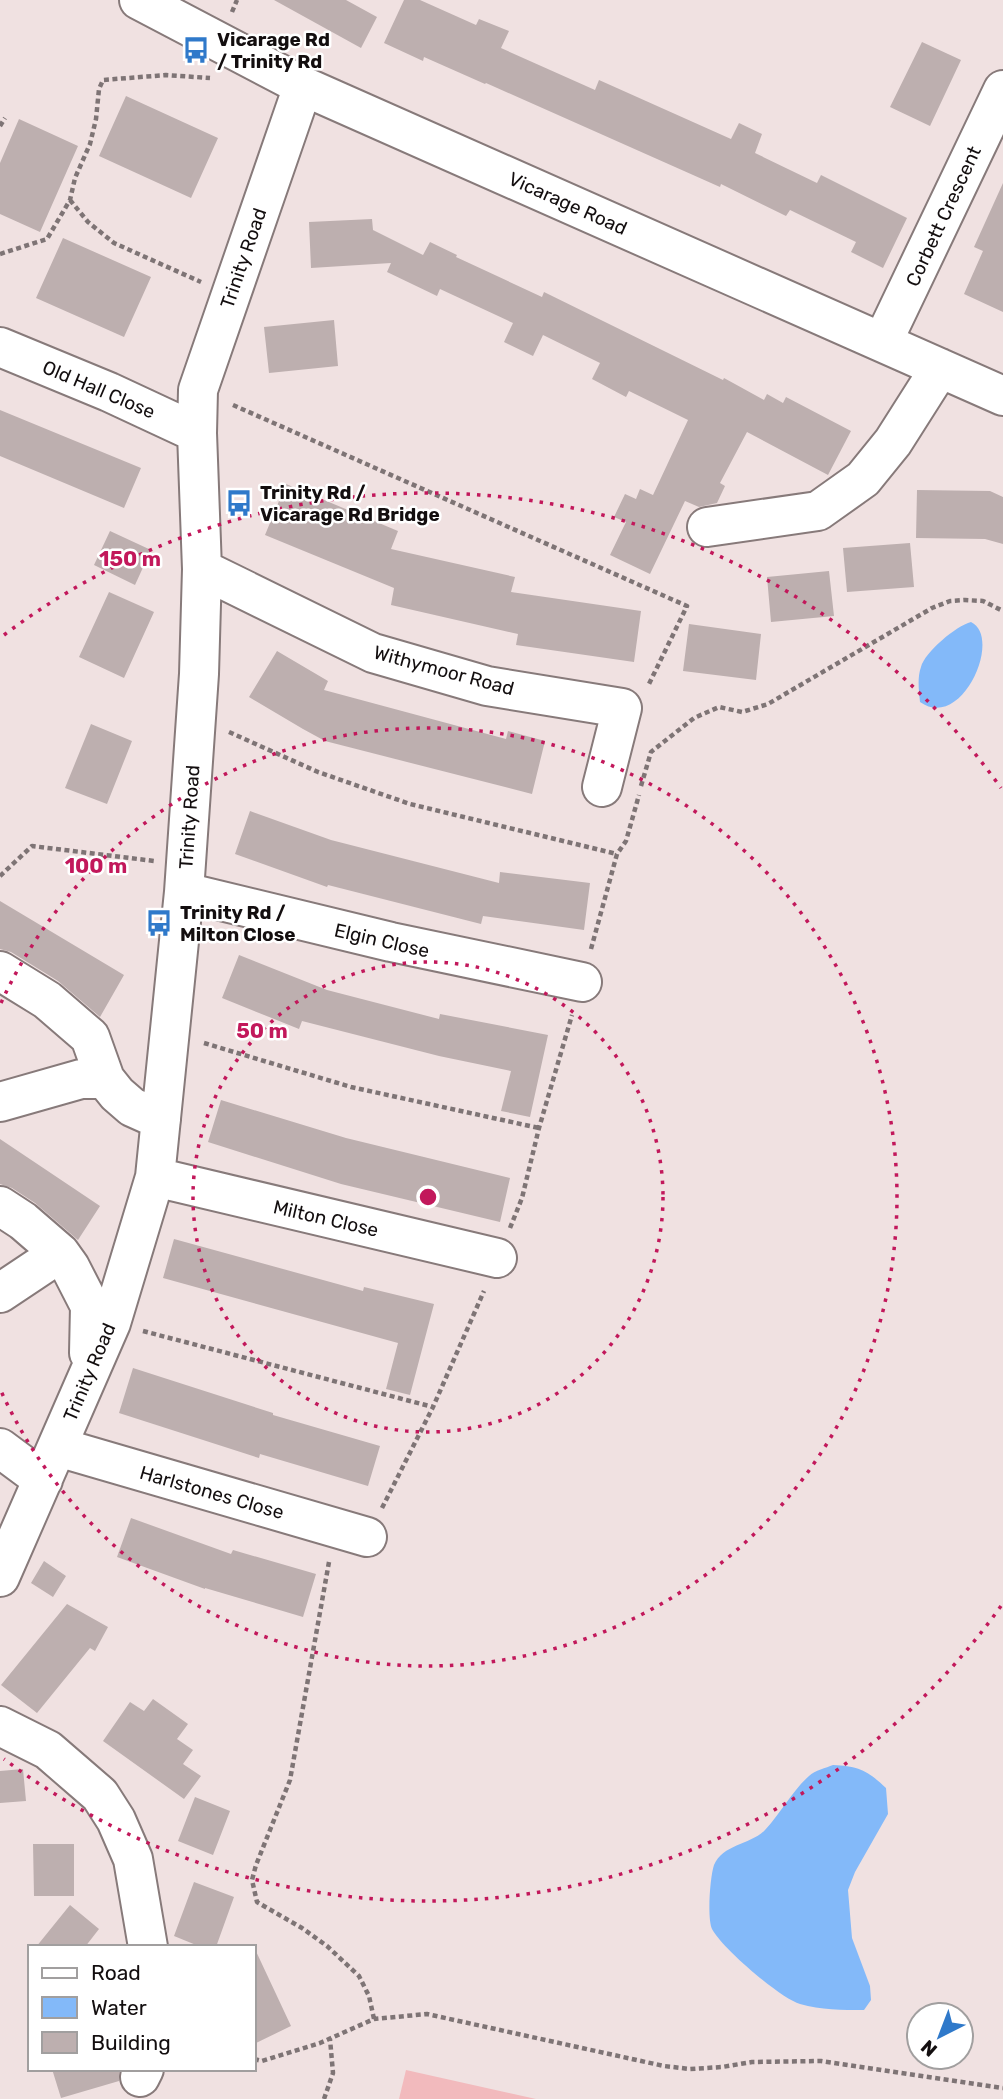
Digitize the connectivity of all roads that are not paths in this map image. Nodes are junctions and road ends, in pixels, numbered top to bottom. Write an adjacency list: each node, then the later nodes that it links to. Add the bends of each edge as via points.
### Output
1 (139, 0): 2 (street, Vicarage Road)
2 (303, 86): 4 (street, Vicarage Road); 8 (street, Trinity Road, via 198,390)
3 (1003, 90): 4 (street, Corbett Crescent)
4 (883, 341): 6 (street, Vicarage Road)
5 (0, 347): 8 (street, Old Hall Close)
6 (940, 368): 7 (street, Vicarage Road); 9 (street, via 893,442 863,479 818,511)
7 (1003, 396)
8 (197, 433): 10 (street, Trinity Road)
9 (707, 527)
10 (202, 569): 11 (street, Withymoor Road, via 373,653 486,686 622,708); 12 (street, Trinity Road)
11 (602, 787)
12 (185, 879): 14 (street, Elgin Close, via 391,942); 17 (street, Trinity Road)
13 (0, 971): 15 (street, via 47,1000 90,1037)
14 (582, 982)
15 (105, 1079): 16 (street, via 81,1079); 17 (street, via 132,1107)
16 (0, 1102)
17 (161, 1119): 18 (street, Trinity Road)
18 (155, 1177): 21 (street, Milton Close); 23 (street, Trinity Road, via 111,1323)
19 (0, 1206): 20 (street)
20 (60, 1253): 22 (street); 23 (street, via 90,1306)
21 (498, 1258)
22 (0, 1293)
23 (88, 1376): 25 (street, Trinity Road)
24 (0, 1448): 25 (street)
25 (50, 1463): 26 (street, Harlstones Close); 27 (street, Trinity Road)
26 (358, 1534)
27 (0, 1577)
28 (0, 1726): 29 (street, via 48,1750 100,1796 133,1859)
29 (148, 1945)

